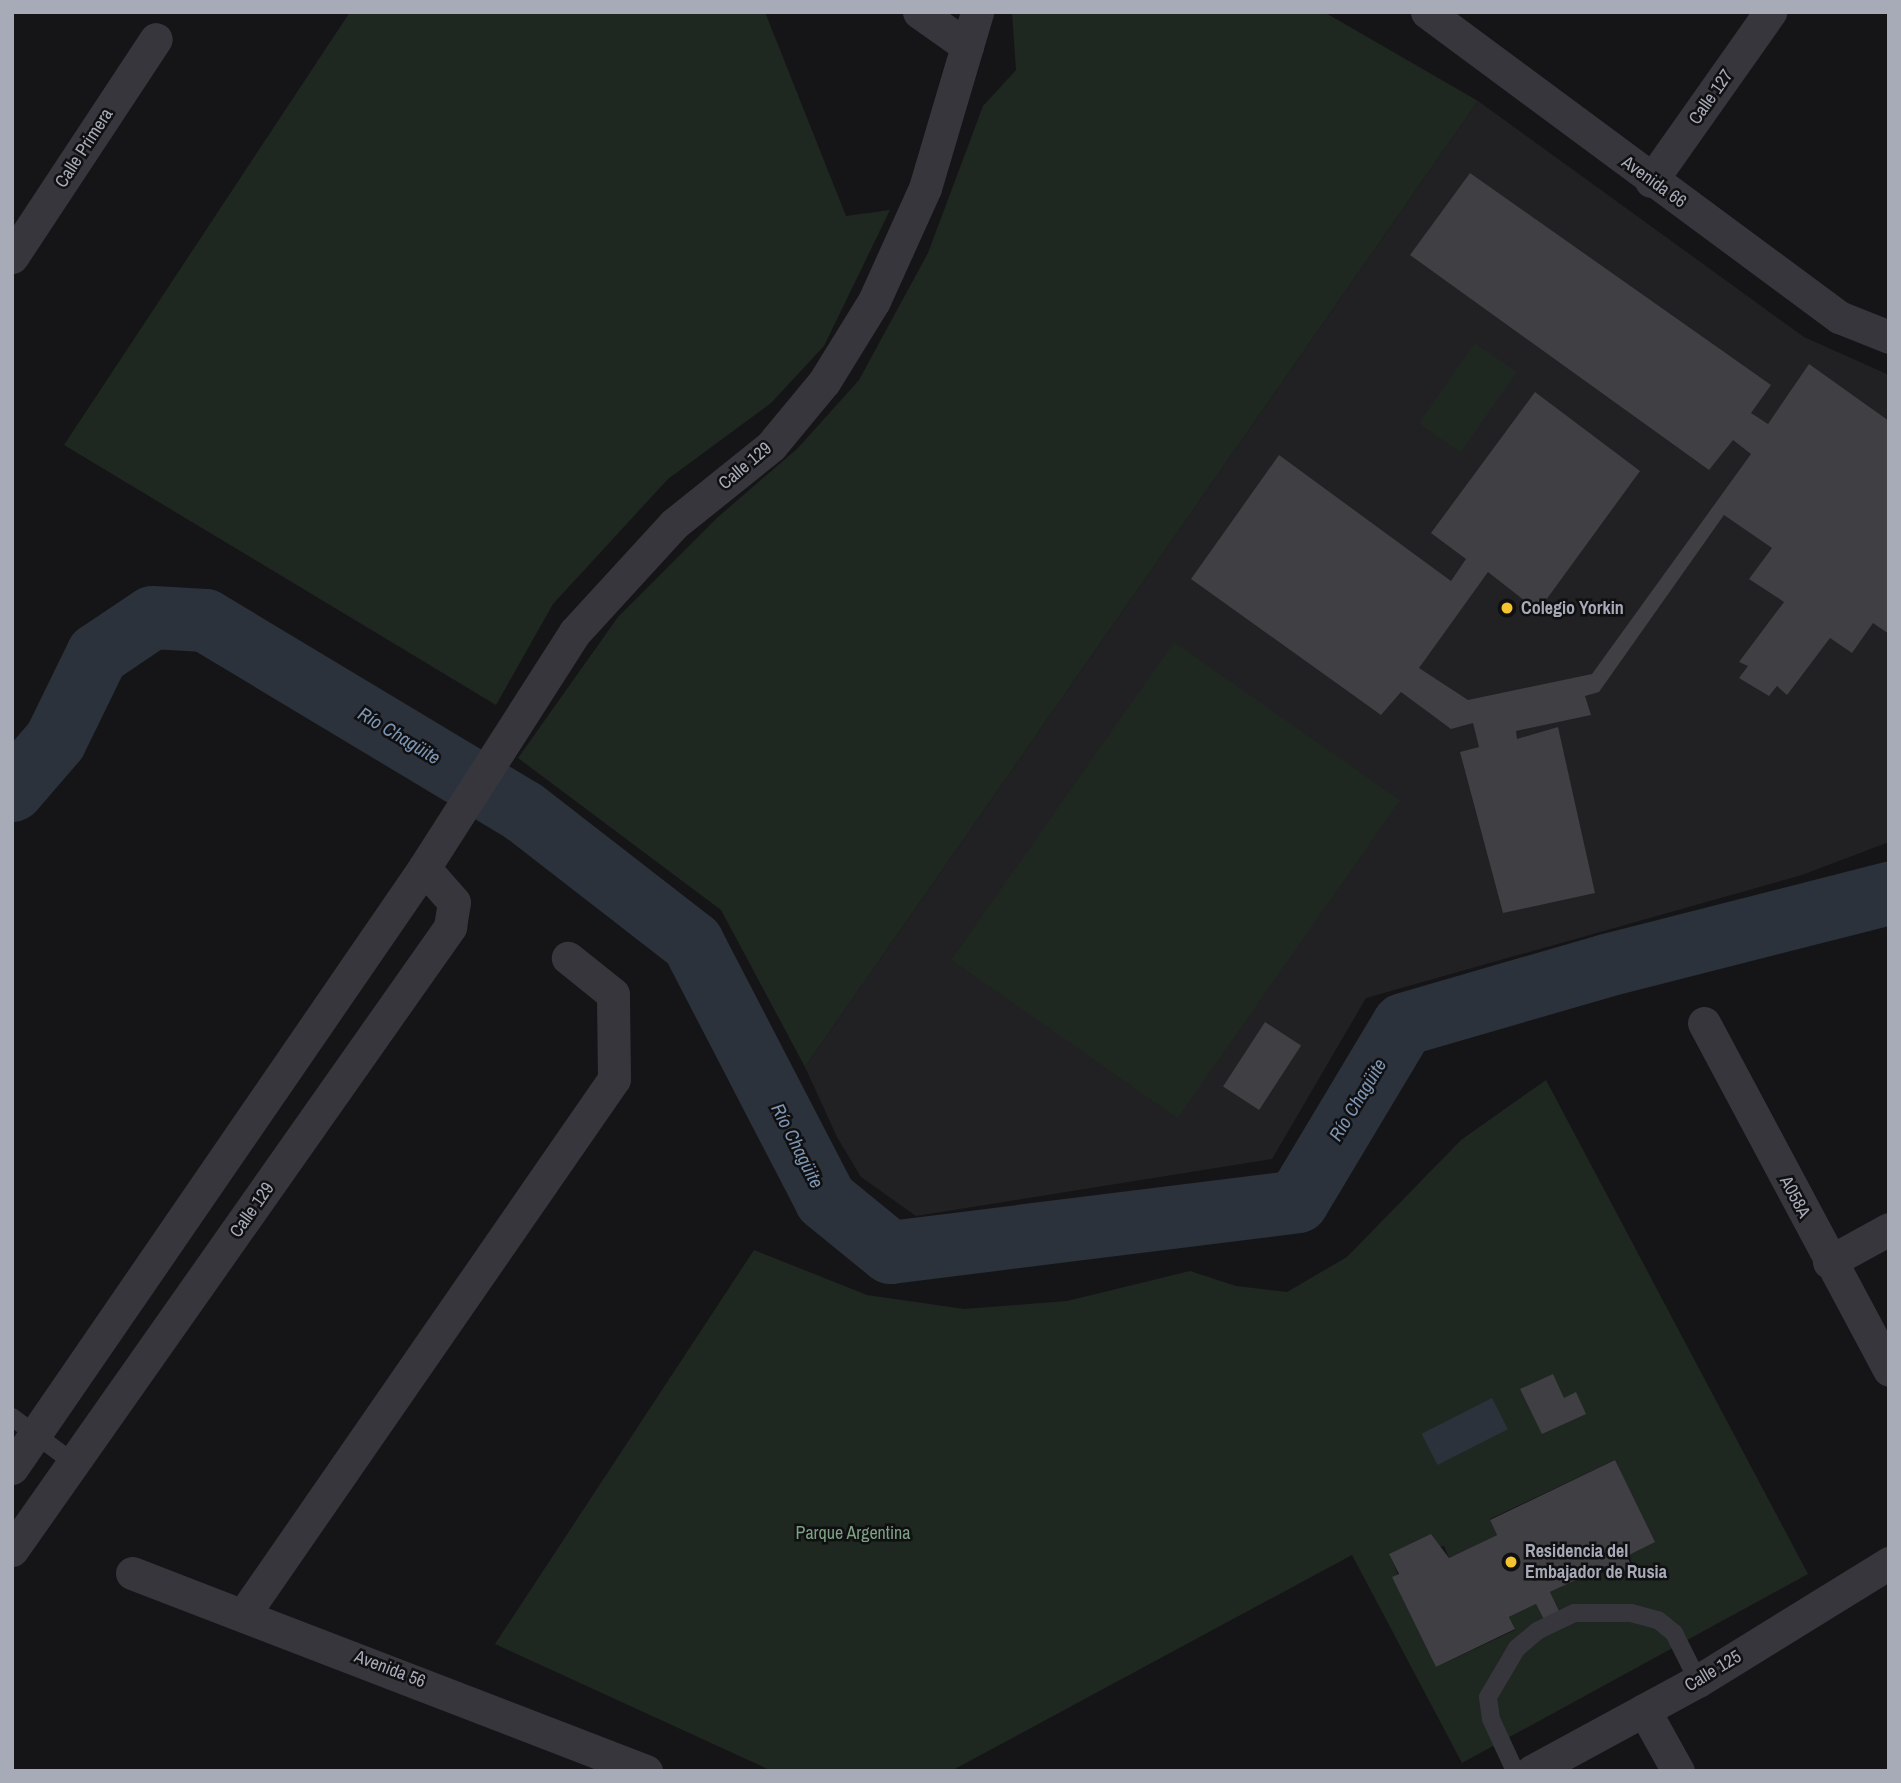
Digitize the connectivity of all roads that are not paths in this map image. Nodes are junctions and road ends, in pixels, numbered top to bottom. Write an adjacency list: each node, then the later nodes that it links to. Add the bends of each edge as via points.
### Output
1 (919, 12): 6 (street)
2 (977, 12): 6 (street, Calle 129)
3 (1427, 12): 7 (street, Avenida 66)
4 (1770, 12): 7 (street, Calle 127)
5 (156, 39): 8 (street, Calle Primera)
6 (967, 47): 10 (street, Calle 129, via 925,188 874,300 824,382 771,446 674,524 575,632)
7 (1651, 181): 9 (street, Avenida 66, via 1839,317)
8 (12, 257)
9 (1889, 337)
10 (424, 867): 16 (street, Calle 129); 17 (street, Calle 129, via 454,902 450,927)
11 (568, 958): 22 (street, via 613,994 614,1079)
12 (1704, 1023): 14 (street, A058A)
13 (1889, 1228): 14 (street)
14 (1829, 1262): 15 (street, A058A)
15 (1889, 1370)
16 (24, 1426): 17 (lane); 18 (street, Calle 129)
17 (74, 1463): 19 (street, Calle 129)
18 (12, 1468)
19 (12, 1550)
20 (1889, 1563): 23 (street, Calle 125)
21 (132, 1573): 22 (street, Avenida 56)
22 (244, 1614): 25 (street, Avenida 56)
23 (1698, 1681): 24 (street, Calle 125); 26 (lane, via 1674,1633 1658,1620 1631,1614 1574,1613 1517,1648 1488,1697 1491,1719)
24 (1644, 1710): 27 (street, Calle 125); 28 (street)
25 (646, 1771)
26 (1515, 1771)
27 (1532, 1771)
28 (1678, 1771)

